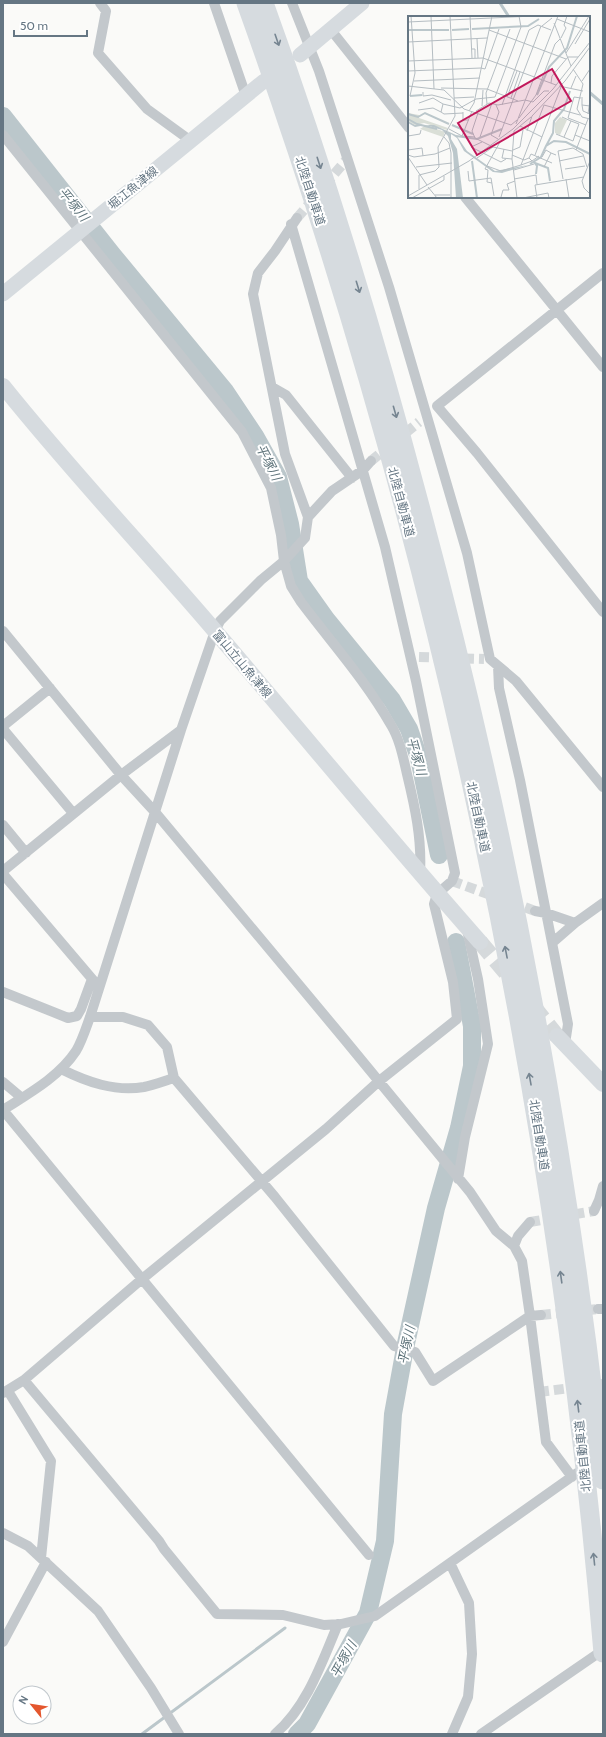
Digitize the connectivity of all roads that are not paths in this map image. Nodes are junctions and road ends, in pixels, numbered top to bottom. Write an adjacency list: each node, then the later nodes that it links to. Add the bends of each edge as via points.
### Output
1 (100, 3): 13 (street, via 106,11 98,53 147,109)
2 (214, 3): 10 (street)
3 (246, 3): 76 (highway, 北陸自動車道, one-way to 3, via 522,1036 481,829 452,700 424,586 362,359 298,156)
4 (264, 3): 76 (highway, 北陸自動車道, one-way to 76, via 310,137 380,360 441,584 495,812 542,1050 573,1245)
5 (292, 3): 8 (street)
6 (362, 3): 7 (main road)
7 (331, 30): 8 (main road); 11 (street)
8 (304, 52): 23 (street, via 319,72)
9 (264, 81): 10 (main road, 堀江魚津線)
10 (246, 96): 13 (main road, 堀江魚津線)
11 (408, 127)
12 (3, 135): 15 (street)
13 (191, 141): 15 (main road, 堀江魚津線)
14 (466, 198): 18 (street)
15 (80, 230): 17 (main road, 堀江魚津線); 29 (street, via 242,432 271,488)
16 (603, 273): 18 (street)
17 (3, 294)
18 (557, 310): 19 (street); 22 (street)
19 (603, 367)
20 (3, 386): 32 (main road, 富山立山魚津線)
21 (272, 387): 26 (street, via 253,294 258,273 294,221); 27 (street, via 286,395); 28 (street, via 285,454)
22 (437, 406): 23 (street); 30 (street)
23 (427, 414): 24 (street); 33 (street, via 467,553)
24 (419, 422)
25 (371, 461): 26 (street)
26 (363, 470): 27 (street); 46 (street, via 415,657 455,873 452,881)
27 (352, 478): 28 (street, via 332,491)
28 (308, 517): 29 (street, via 305,538)
29 (284, 561): 32 (street, via 220,621); 45 (street, via 291,586 300,602 368,689 392,726 402,751 415,805 421,851)
30 (603, 612)
31 (3, 631): 34 (street)
32 (215, 631): 37 (street); 45 (main road, 富山立山魚津線)
33 (491, 661): 39 (street, via 516,681); 48 (street, via 520,780)
34 (50, 688): 35 (street); 38 (street)
35 (3, 726)
36 (3, 729): 41 (street)
37 (181, 730): 38 (street); 40 (street)
38 (121, 775): 40 (street); 41 (street)
39 (603, 787)
40 (155, 812): 54 (street); 61 (street)
41 (73, 813): 43 (street)
42 (3, 826): 43 (street)
43 (26, 853): 44 (street)
44 (3, 873): 53 (street)
45 (420, 873): 46 (main road, 富山立山魚津線)
46 (437, 894): 50 (main road, 富山立山魚津線); 61 (street, via 434,904 453,982 457,1019)
47 (603, 903): 49 (street)
48 (540, 912): 49 (street); 52 (street)
49 (575, 923): 52 (street)
50 (466, 927): 51 (main road, 富山立山魚津線); 65 (street, via 478,979 488,1044 465,1137)
51 (480, 942)
52 (552, 943): 57 (street, via 568,1024)
53 (92, 979): 54 (street); 55 (street, via 77,1016 68,1018)
54 (99, 987): 56 (street)
55 (3, 992)
56 (90, 1017): 58 (street, via 76,1051); 59 (street, via 123,1017 148,1024 167,1047)
57 (561, 1040): 62 (main road)
58 (61, 1069): 59 (street, via 85,1081 122,1089 144,1087); 63 (street)
59 (174, 1078): 66 (street)
60 (3, 1082): 63 (street)
61 (378, 1082): 65 (street); 66 (street, via 326,1129)
62 (603, 1084)
63 (22, 1098): 64 (street)
64 (3, 1110): 71 (street)
65 (458, 1179): 70 (street, via 470,1192 496,1231)
66 (262, 1180): 71 (street); 73 (street, via 394,1346 415,1352 433,1381)
67 (603, 1186): 68 (street)
68 (594, 1211)
69 (530, 1222): 70 (street, via 518,1236)
70 (514, 1246): 73 (street, via 522,1261)
71 (142, 1279): 74 (street); 81 (street)
72 (541, 1315): 73 (street)
73 (530, 1316): 78 (street, via 546,1442)
74 (24, 1380): 75 (street); 84 (street, via 217,1614 283,1615 324,1625)
75 (6, 1392): 82 (street, via 51,1461)
76 (590, 1440): 79 (highway, 北陸自動車道); 87 (highway, 北陸自動車道, one-way to 76)
77 (603, 1455): 78 (street)
78 (572, 1477): 83 (street)
79 (603, 1480)
80 (3, 1533): 82 (street, via 28,1546)
81 (369, 1555)
82 (43, 1560): 85 (street); 88 (street, via 98,1611)
83 (450, 1563): 84 (street, via 375,1616); 90 (street, via 469,1603 472,1654 468,1697)
84 (341, 1624): 89 (street, via 302,1701)
85 (3, 1642)
86 (603, 1650): 91 (street)
87 (603, 1653)
88 (179, 1734)
89 (275, 1734)
90 (452, 1734)
91 (481, 1734)

